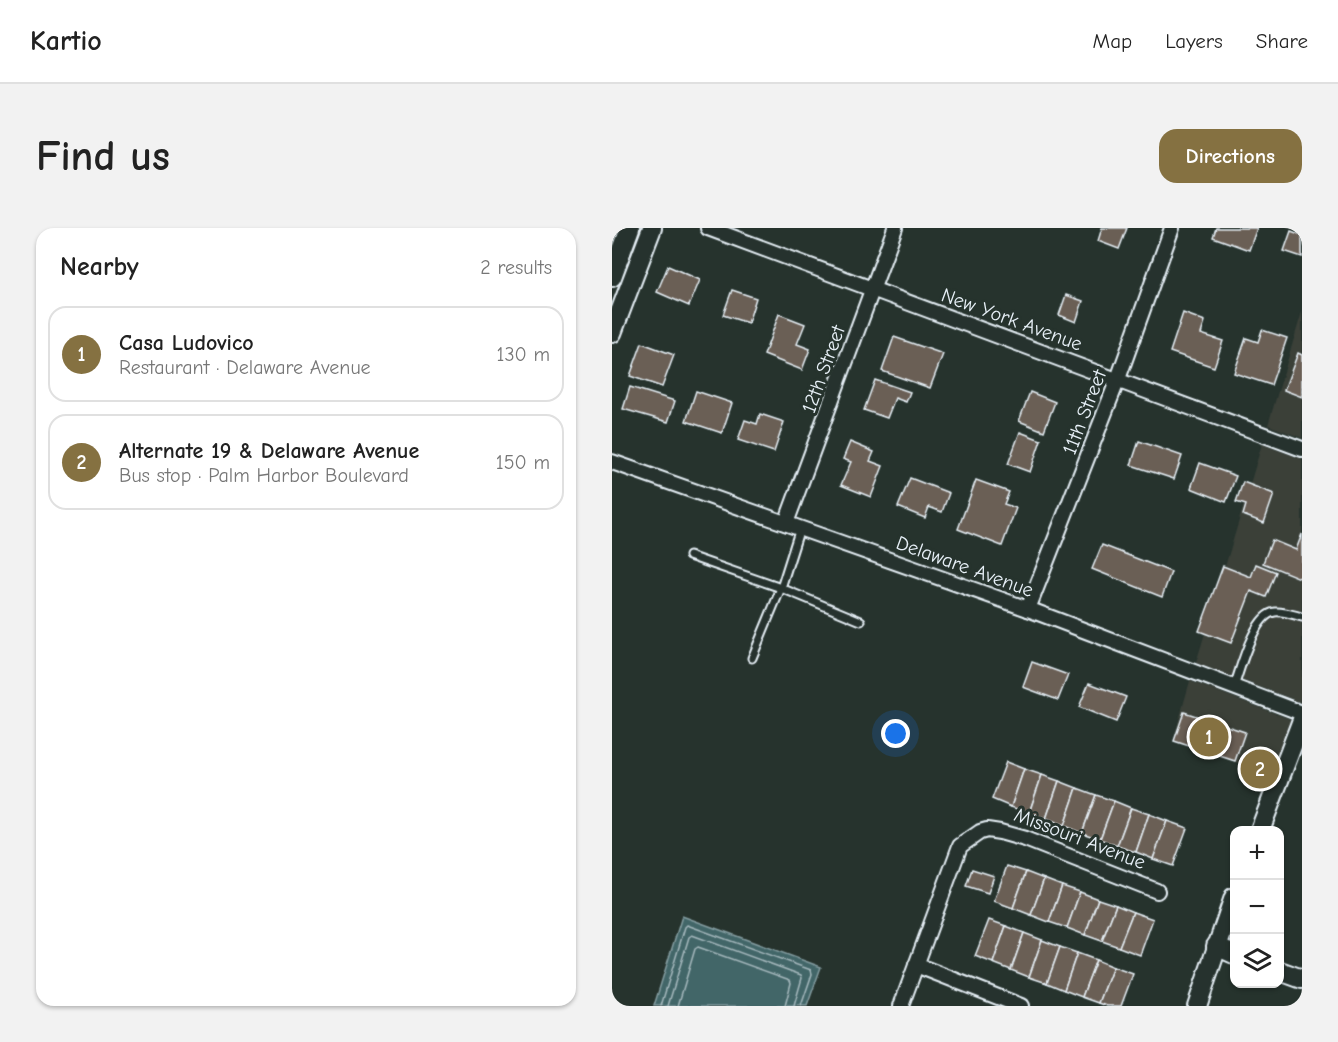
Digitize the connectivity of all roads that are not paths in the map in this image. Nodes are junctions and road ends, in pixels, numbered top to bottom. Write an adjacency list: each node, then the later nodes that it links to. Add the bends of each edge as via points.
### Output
1 (630, 228): 6 (main road)
2 (652, 228): 8 (main road)
3 (708, 228): 7 (street, New York Avenue)
4 (895, 228): 7 (street, 12th Street)
5 (1172, 228): 9 (street, 11th Street)
6 (612, 277)
7 (873, 289): 9 (street, New York Avenue); 12 (street, 12th Street)
8 (612, 333)
9 (1118, 379): 10 (street, New York Avenue); 16 (street, 11th Street)
10 (1302, 448)
11 (612, 462): 12 (street, Delaware Avenue)
12 (786, 523): 13 (street, Delaware Avenue)
13 (800, 528): 15 (lane); 16 (street, Delaware Avenue)
14 (689, 556): 15 (lane)
15 (781, 588): 18 (lane); 19 (lane)
16 (1028, 609): 20 (street, Delaware Avenue)
17 (1302, 617): 20 (lane, via 1274,612 1265,615)
18 (861, 621)
19 (752, 658)
20 (1234, 687): 21 (street, Delaware Avenue)
21 (1302, 713)
22 (1302, 720): 23 (main road)
23 (1262, 826)
24 (1157, 891): 28 (street, Missouri Avenue, via 1025,839 987,830 980,832 960,846)
25 (1230, 908): 26 (main road)
26 (1216, 946): 27 (main road); 33 (main road)
27 (1230, 952)
28 (916, 965): 31 (street); 32 (street)
29 (1284, 972): 30 (main road)
30 (1302, 979)
31 (901, 1006)
32 (1021, 1006)
33 (1197, 1006)

